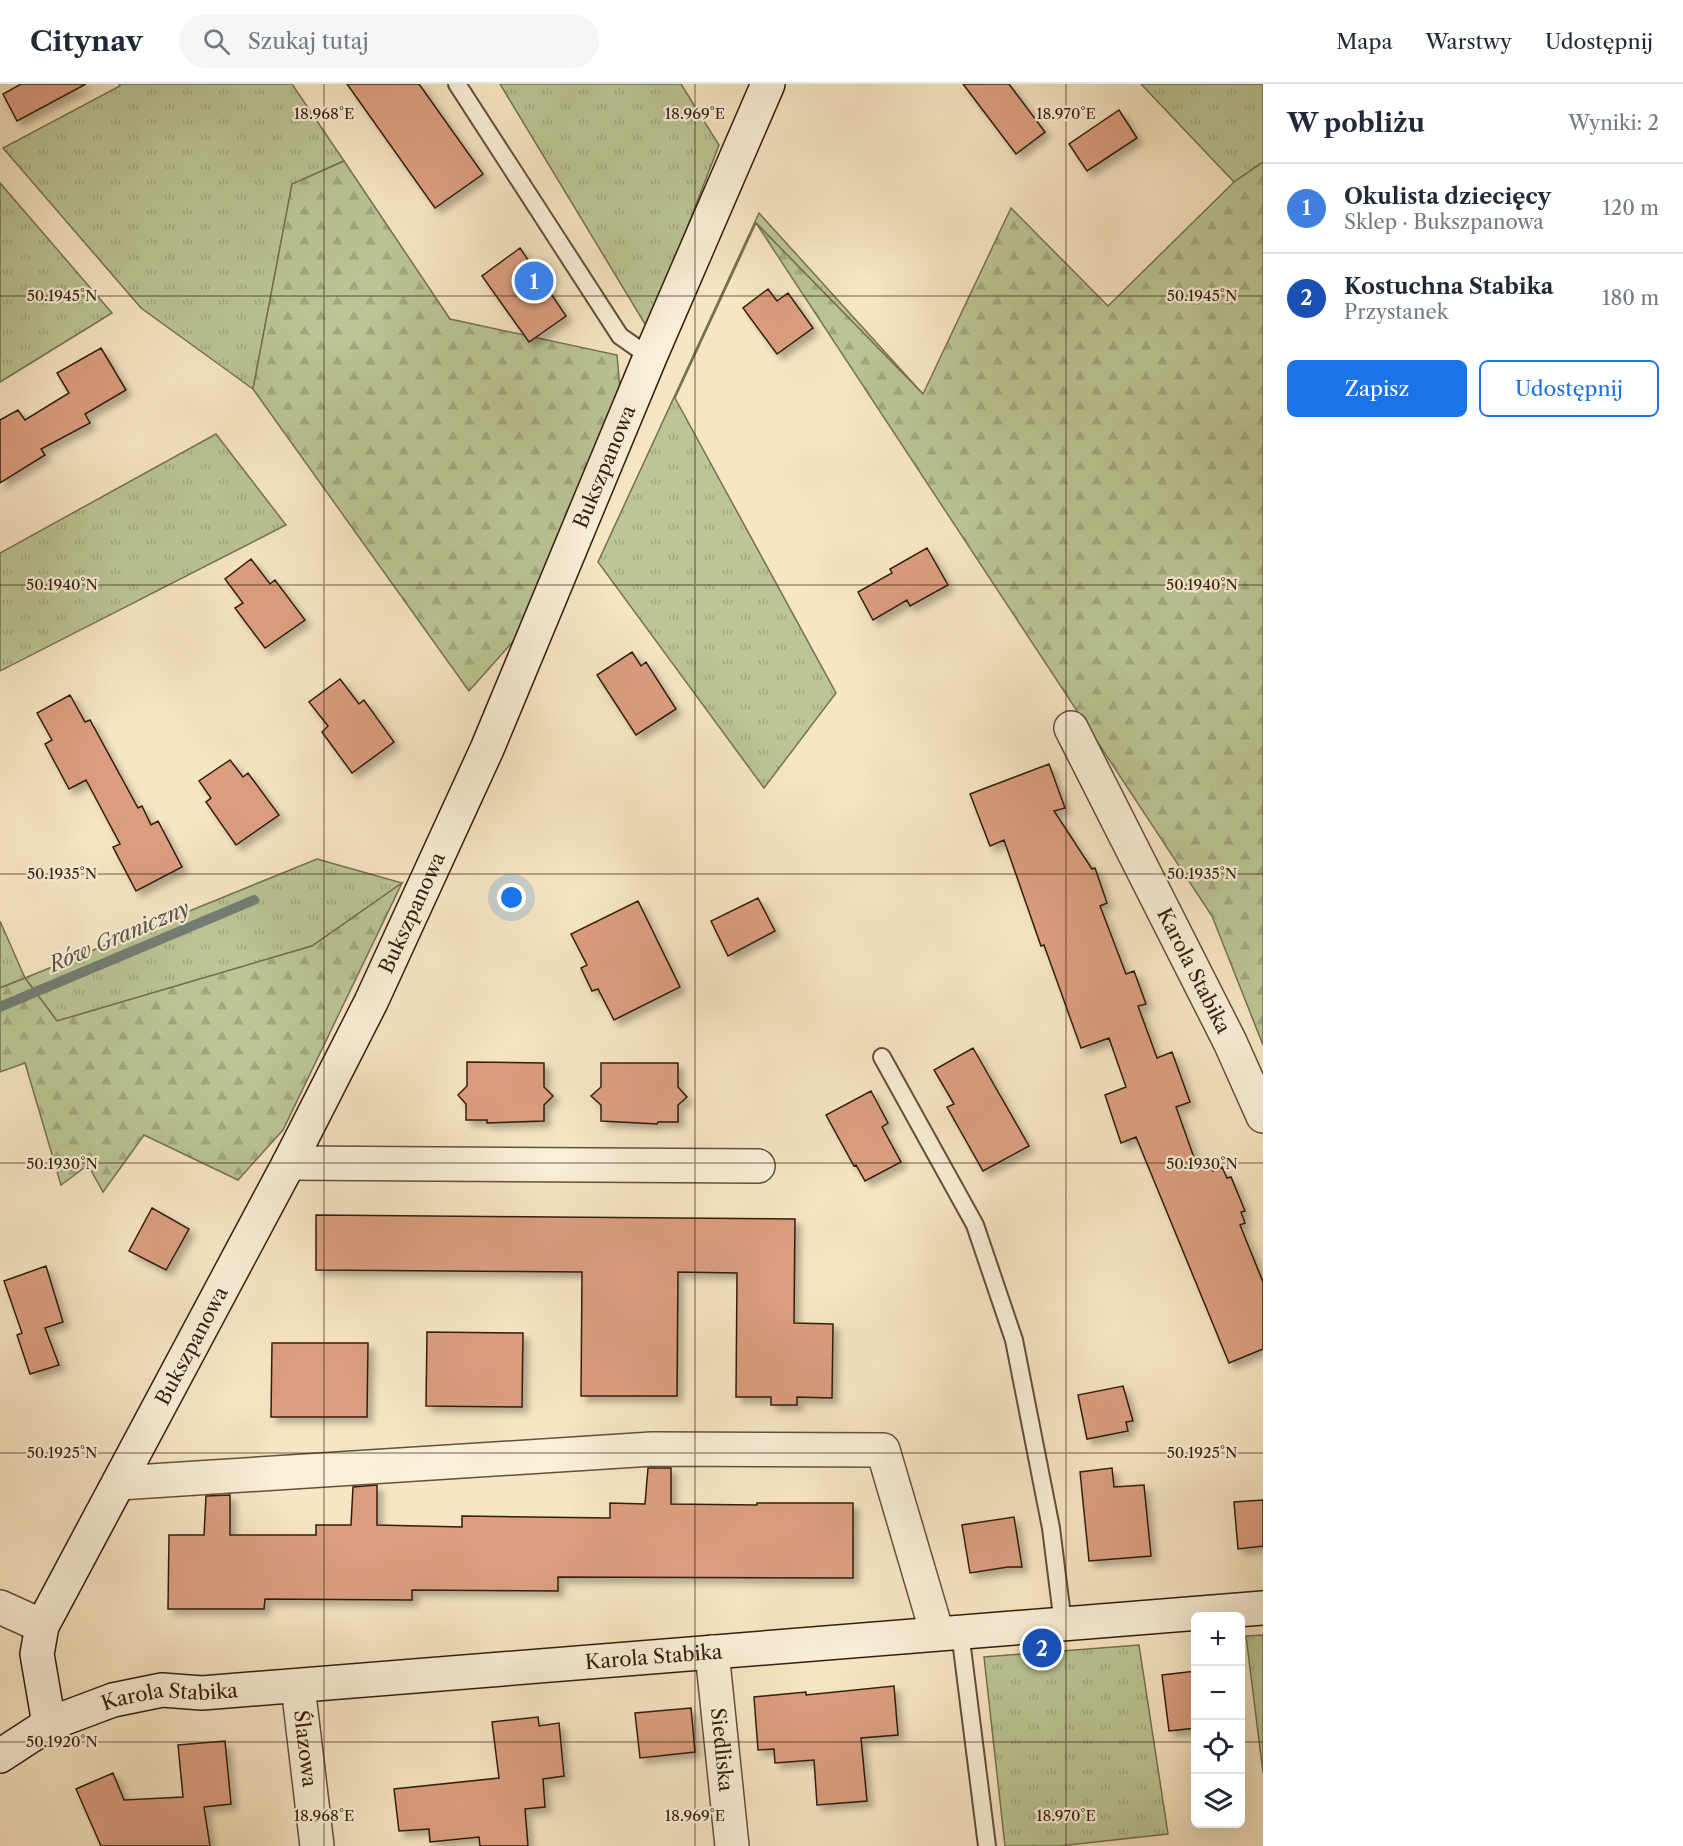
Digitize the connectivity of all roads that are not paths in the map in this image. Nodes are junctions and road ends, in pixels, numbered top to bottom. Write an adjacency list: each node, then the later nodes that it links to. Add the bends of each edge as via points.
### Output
1 (457, 84): 3 (lane, via 620,336)
2 (768, 84): 3 (street, Bukszpanowa)
3 (650, 357): 7 (street, Bukszpanowa, via 487,749 371,1002)
4 (1071, 728): 6 (street, Karola Stabika, via 1230,1042)
5 (882, 1057): 12 (lane, via 975,1225 1014,1340 1051,1528)
6 (1263, 1116)
7 (289, 1163): 8 (street); 9 (street, Bukszpanowa)
8 (758, 1166)
9 (118, 1483): 13 (street, Bukszpanowa); 14 (street, via 652,1449 883,1450)
10 (0, 1607): 13 (street)
11 (1263, 1608): 12 (street, Karola Stabika)
12 (1063, 1624): 14 (street, Karola Stabika)
13 (42, 1626): 17 (street, Bukszpanowa, via 37,1654)
14 (948, 1632): 15 (street, Karola Stabika); 21 (lane)
15 (712, 1652): 16 (street, Karola Stabika); 20 (street, Siedliska)
16 (298, 1686): 17 (street, Karola Stabika, via 202,1693 162,1690 112,1700); 19 (street, Ślazowa)
17 (50, 1724): 18 (street, Karola Stabika)
18 (0, 1756)
19 (317, 1846)
20 (732, 1846)
21 (987, 1846)

